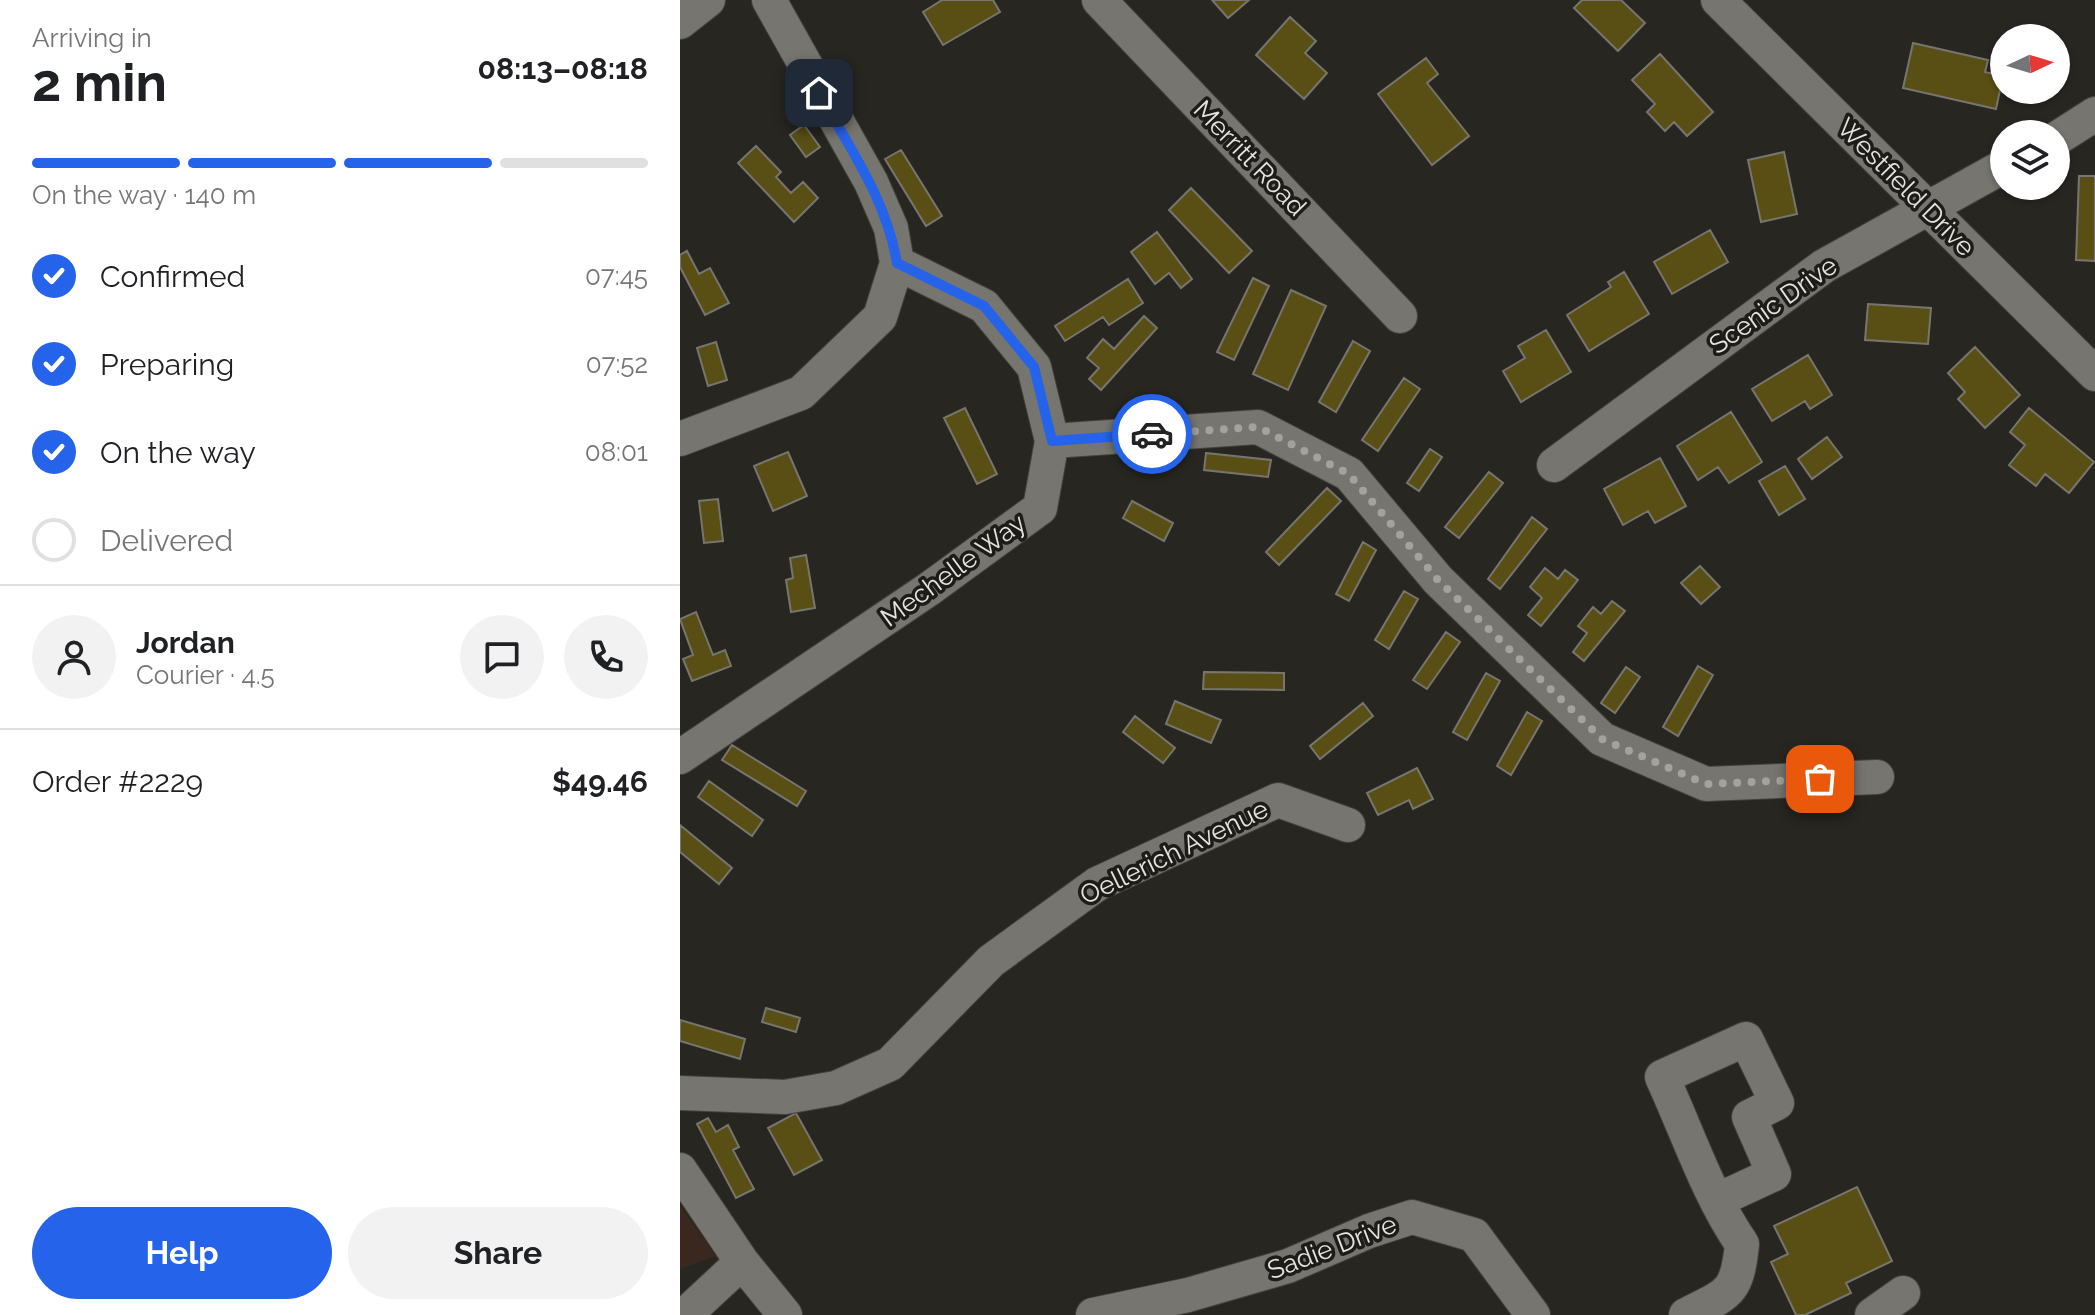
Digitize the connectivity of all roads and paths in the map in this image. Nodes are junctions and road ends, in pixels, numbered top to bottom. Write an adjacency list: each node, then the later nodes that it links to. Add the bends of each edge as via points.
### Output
1 (708, 0): 5 (street)
2 (769, 0): 10 (street, via 871,182 891,228)
3 (1099, 0): 11 (street, Merritt Road)
4 (1718, 0): 9 (street, Westfield Drive)
5 (680, 22)
6 (2095, 114): 7 (street)
7 (2070, 130)
8 (1990, 173): 9 (street, Scenic Drive)
9 (1926, 206): 12 (street, Westfield Drive); 15 (street, Scenic Drive, via 1824,266)
10 (897, 263): 13 (street, via 880,317 801,393); 14 (street, Mechelle Way, via 984,306 1034,367)
11 (1400, 316)
12 (2095, 374)
13 (680, 439)
14 (1052, 441): 16 (street, Mechelle Way, via 1040,508); 17 (street, via 1258,427 1349,474 1438,580 1602,739 1706,784)
15 (1554, 465)
16 (680, 757)
17 (1877, 777)
18 (1348, 825): 19 (street, Oellerich Avenue, via 1278,800 1097,884 991,961 890,1064 836,1088 785,1097)
19 (680, 1093)
20 (680, 1170): 22 (street)
21 (1718, 1200): 21 (street, via 1662,1077 1746,1039 1777,1103 1749,1117 1774,1174); 28 (street, via 1742,1244 1739,1277 1722,1296)
22 (742, 1262): 24 (street); 25 (street)
23 (1903, 1293): 29 (street)
24 (685, 1315)
25 (785, 1315)
26 (1093, 1315): 27 (street, Sadie Drive, via 1288,1266 1412,1217 1474,1235)
27 (1533, 1315)
28 (1686, 1315)
29 (1872, 1315)

